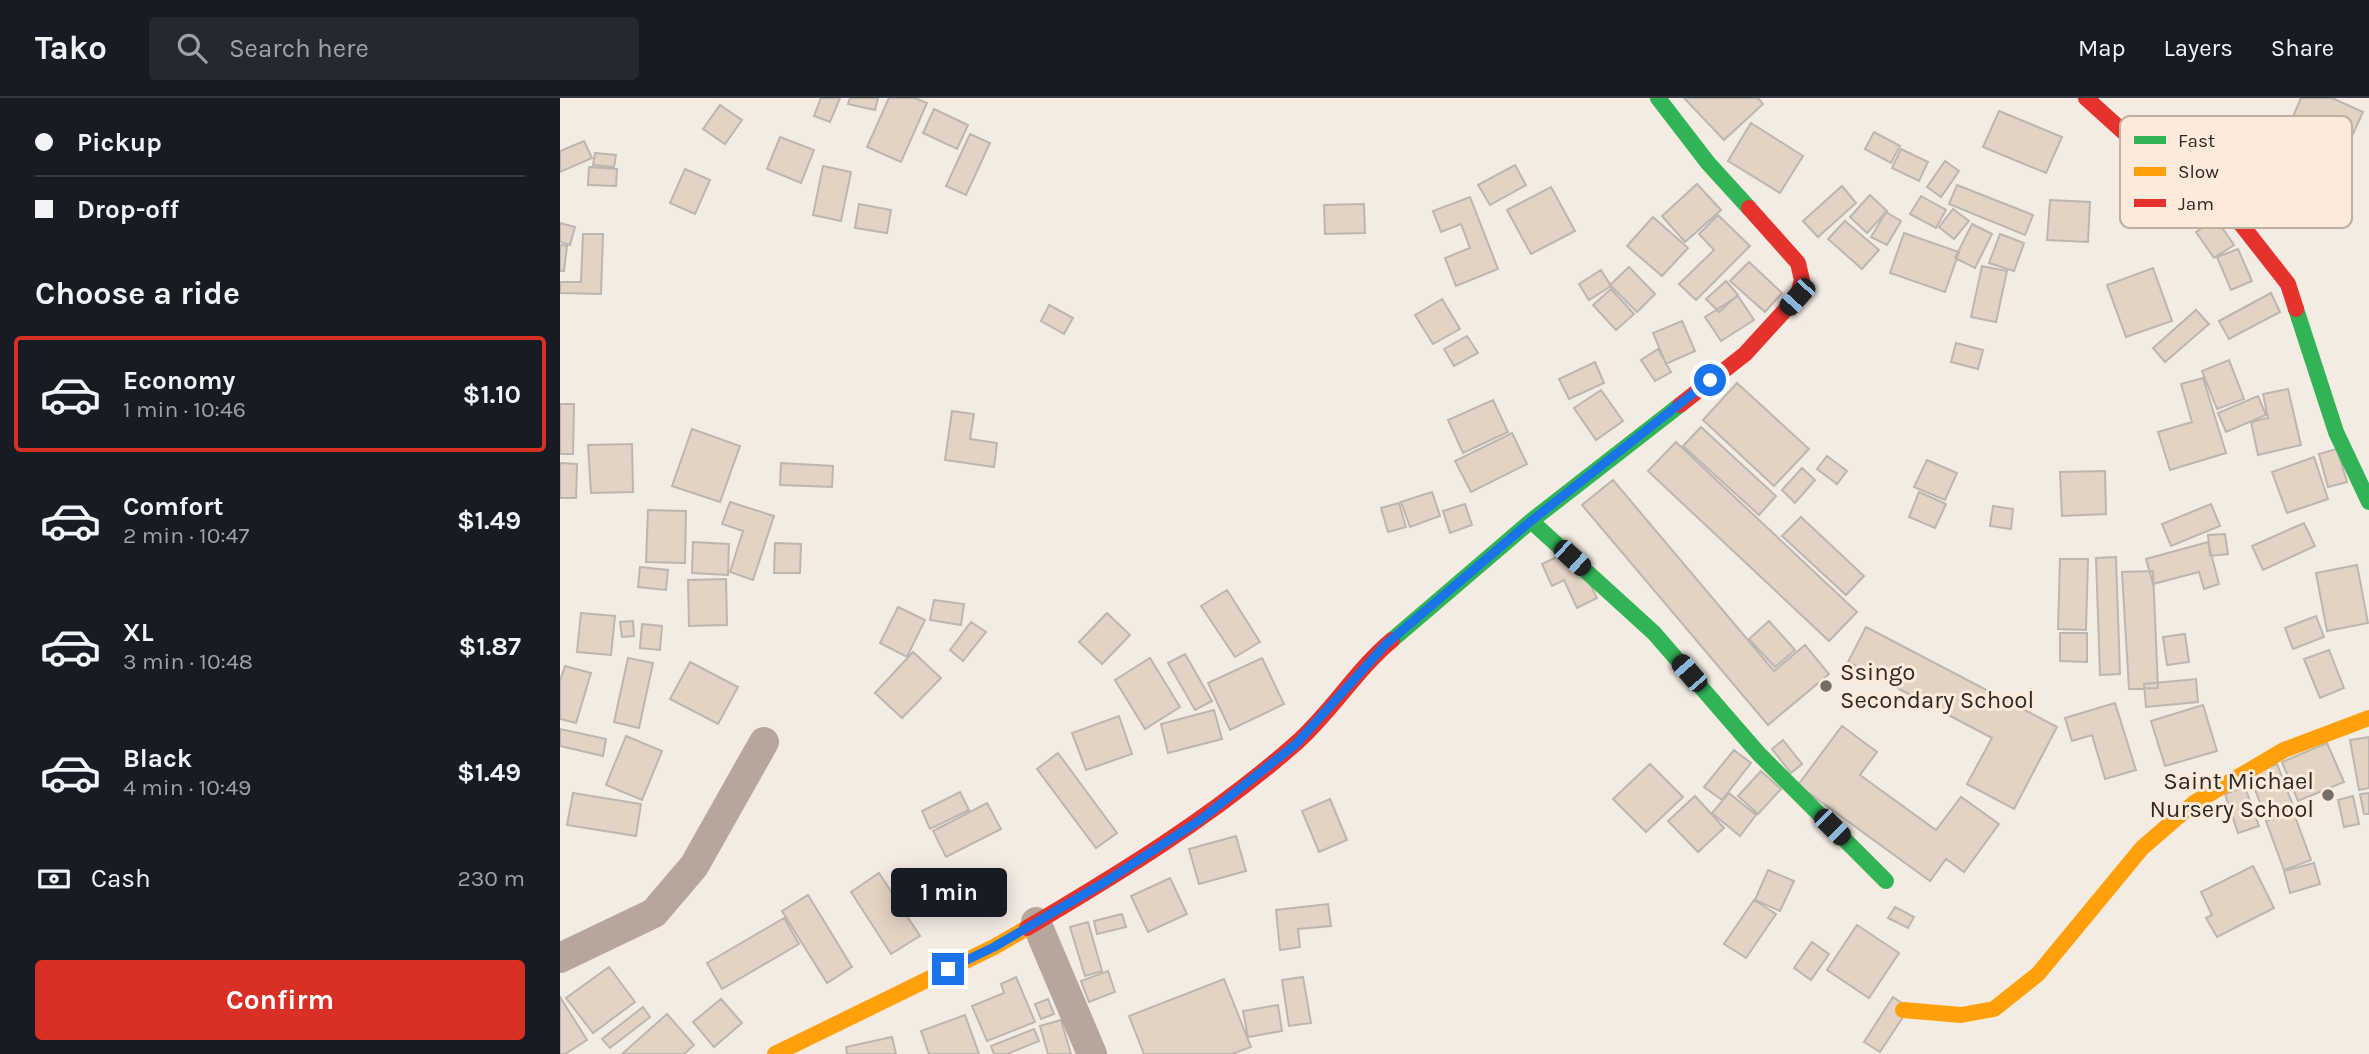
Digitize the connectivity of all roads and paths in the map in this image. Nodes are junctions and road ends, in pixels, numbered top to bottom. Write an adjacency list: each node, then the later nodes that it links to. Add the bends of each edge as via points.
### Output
1 (1658, 98): 6 (street, via 1708,163 1798,264 1797,297 1745,354)
2 (2086, 98): 3 (street)
3 (2120, 129)
4 (2244, 228): 5 (street, via 2288,284 2336,432)
5 (2369, 502)
6 (1531, 521): 9 (street, via 1654,633 1759,754); 10 (street, via 1385,645 1296,744 1200,820)
7 (2369, 718): 12 (street, via 2284,750 2194,803 2142,848 2038,974 1994,1009 1961,1015)
8 (764, 742): 11 (street, via 694,866 654,913)
9 (1886, 881)
10 (1037, 922): 13 (street); 14 (street)
11 (560, 958)
12 (1903, 1010)
13 (775, 1054)
14 (1093, 1054)

